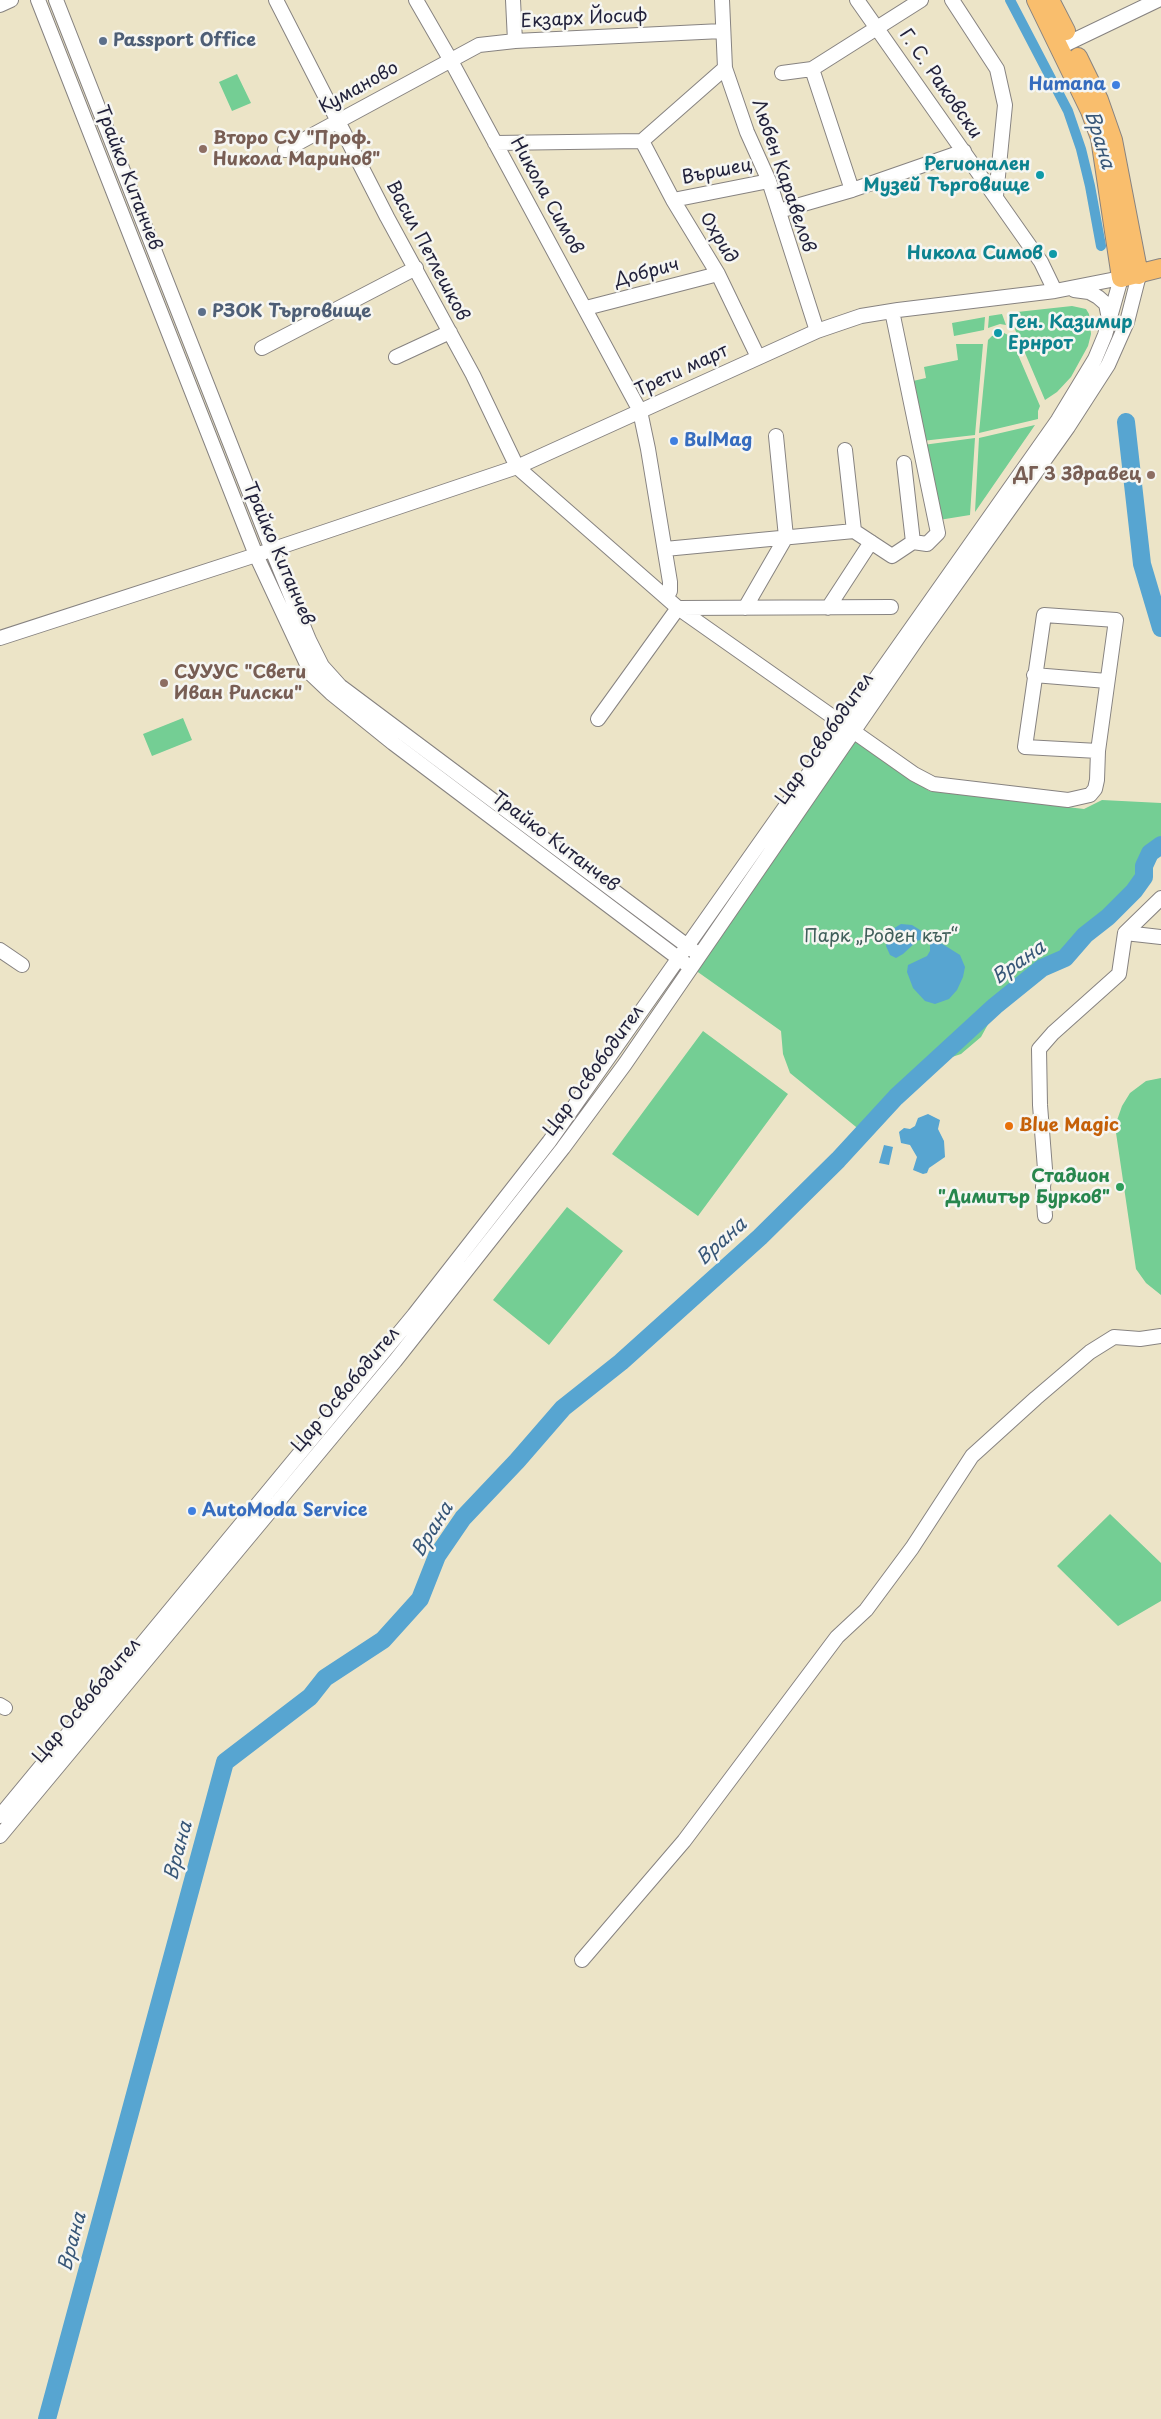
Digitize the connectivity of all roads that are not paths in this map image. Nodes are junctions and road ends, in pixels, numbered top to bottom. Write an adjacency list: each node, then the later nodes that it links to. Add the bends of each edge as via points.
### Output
1 (11, 0): 15 (street)
2 (38, 0): 61 (street, Трайко Китанчев)
3 (56, 0): 60 (street, Трайко Китанчев)
4 (276, 0): 24 (street, Васил Петлешков)
5 (416, 0): 20 (street, Никола Симов)
6 (513, 0): 18 (street)
7 (722, 0): 17 (street, Любен Каравелов)
8 (858, 0): 16 (street, Г. С. Раковски)
9 (921, 0): 16 (street)
10 (952, 0): 31 (street, via 997,69 1005,105)
11 (1036, 0): 19 (main road)
12 (1050, 0): 19 (main road)
13 (1158, 0): 14 (street)
14 (1142, 3): 19 (street)
15 (0, 5)
16 (878, 27): 22 (street); 28 (street, Г. С. Раковски)
17 (722, 32): 18 (street, Екзарх Йосиф); 21 (street, Любен Каравелов)
18 (515, 41): 20 (street, Екзарх Йосиф, via 479,45)
19 (1066, 44): 34 (main road, via 1099,100 1113,140); 40 (main road, via 1100,138)
20 (450, 59): 24 (street, Куманово); 26 (street, Никола Симов)
21 (725, 68): 25 (street); 29 (street, Любен Каравелов)
22 (812, 70): 23 (street); 30 (street)
23 (782, 73)
24 (338, 122): 27 (street, Куманово); 36 (street, Васил Петлешков)
25 (642, 141): 26 (street); 32 (street, Охрид)
26 (495, 143): 42 (street, Никола Симов)
27 (285, 150)
28 (964, 151): 30 (street); 31 (street, Г. С. Раковски)
29 (769, 181): 32 (street, Вършец); 33 (street, Любен Каравелов)
30 (852, 190): 33 (street)
31 (996, 196): 41 (street, Г. С. Раковски)
32 (673, 200): 38 (street, Охрид)
33 (779, 211): 45 (street, Любен Каравелов)
34 (1133, 241): 35 (main road, via 1146,256); 39 (main road)
35 (1161, 258)
36 (416, 268): 46 (street, Васил Петлешков); 47 (street)
37 (1161, 268): 39 (main road)
38 (718, 274): 42 (street, Добрич); 49 (street, Охрид)
39 (1139, 275): 40 (main road); 71 (street, Цар Освободител, via 1127,322 1108,366 1068,427)
40 (1121, 278): 41 (street, Трети март); 44 (street, Цар Освободител)
41 (1060, 290): 43 (street, Трети март); 44 (street, via 1096,295 1106,304)
42 (586, 308): 50 (street, Никола Симов)
43 (892, 310): 45 (street, Трети март, via 861,316); 58 (street, via 938,533 927,544)
44 (1109, 320): 71 (street, Цар Освободител, via 1095,359 1058,420)
45 (817, 331): 49 (street, Трети март)
46 (450, 332): 48 (street); 54 (street, Васил Петлешков)
47 (262, 348)
48 (396, 357)
49 (758, 357): 50 (street, Трети март)
50 (640, 411): 54 (street, Трети март); 59 (street, Никола Симов)
51 (776, 436): 56 (street)
52 (845, 450): 55 (street)
53 (904, 462): 58 (street)
54 (517, 466): 60 (street, Трети март); 62 (street)
55 (854, 531): 56 (street); 57 (street)
56 (786, 538): 59 (street); 64 (street)
57 (871, 542): 58 (street, via 892,556); 65 (street)
58 (913, 542)
59 (665, 548): 62 (street, Никола Симов, via 670,582)
60 (272, 550): 61 (street, Трети март); 76 (street, Трайко Китанчев, via 315,655 329,676)
61 (256, 555): 67 (street, Трети март); 79 (street, Трайко Китанчев, via 312,675 393,743)
62 (666, 596): 63 (street)
63 (678, 608): 64 (street); 70 (street); 71 (street)
64 (745, 608): 65 (street)
65 (828, 608): 66 (street)
66 (891, 608)
67 (0, 638)
68 (1034, 675): 69 (street); 69 (street, via 1044,615 1116,620); 72 (street, via 1025,746)
69 (1107, 681): 72 (street)
70 (598, 719)
71 (848, 727): 72 (street, via 914,774 934,784 1068,800 1090,795 1095,789); 76 (street, Цар Освободител); 78 (street, Цар Освободител)
72 (1098, 751)
73 (1161, 898): 74 (street)
74 (1125, 933): 75 (street); 82 (street, via 1119,974 1039,1049)
75 (1161, 937)
76 (687, 947): 78 (street, Трайко Китанчев); 79 (street, Цар Освободител)
77 (0, 950): 80 (street)
78 (700, 955): 81 (street, Цар Освободител)
79 (679, 959): 81 (street, Трайко Китанчев); 84 (street, Цар Освободител, via 549,1142 414,1315)
80 (22, 965)
81 (691, 967): 85 (street, Цар Освободител, via 563,1148 395,1361)
82 (1045, 1216)
83 (1161, 1336): 86 (street, via 1140,1339 1114,1337 1090,1352 972,1456 912,1548 866,1610 837,1637 684,1842)
84 (0, 1816)
85 (0, 1836)
86 (582, 1960)

